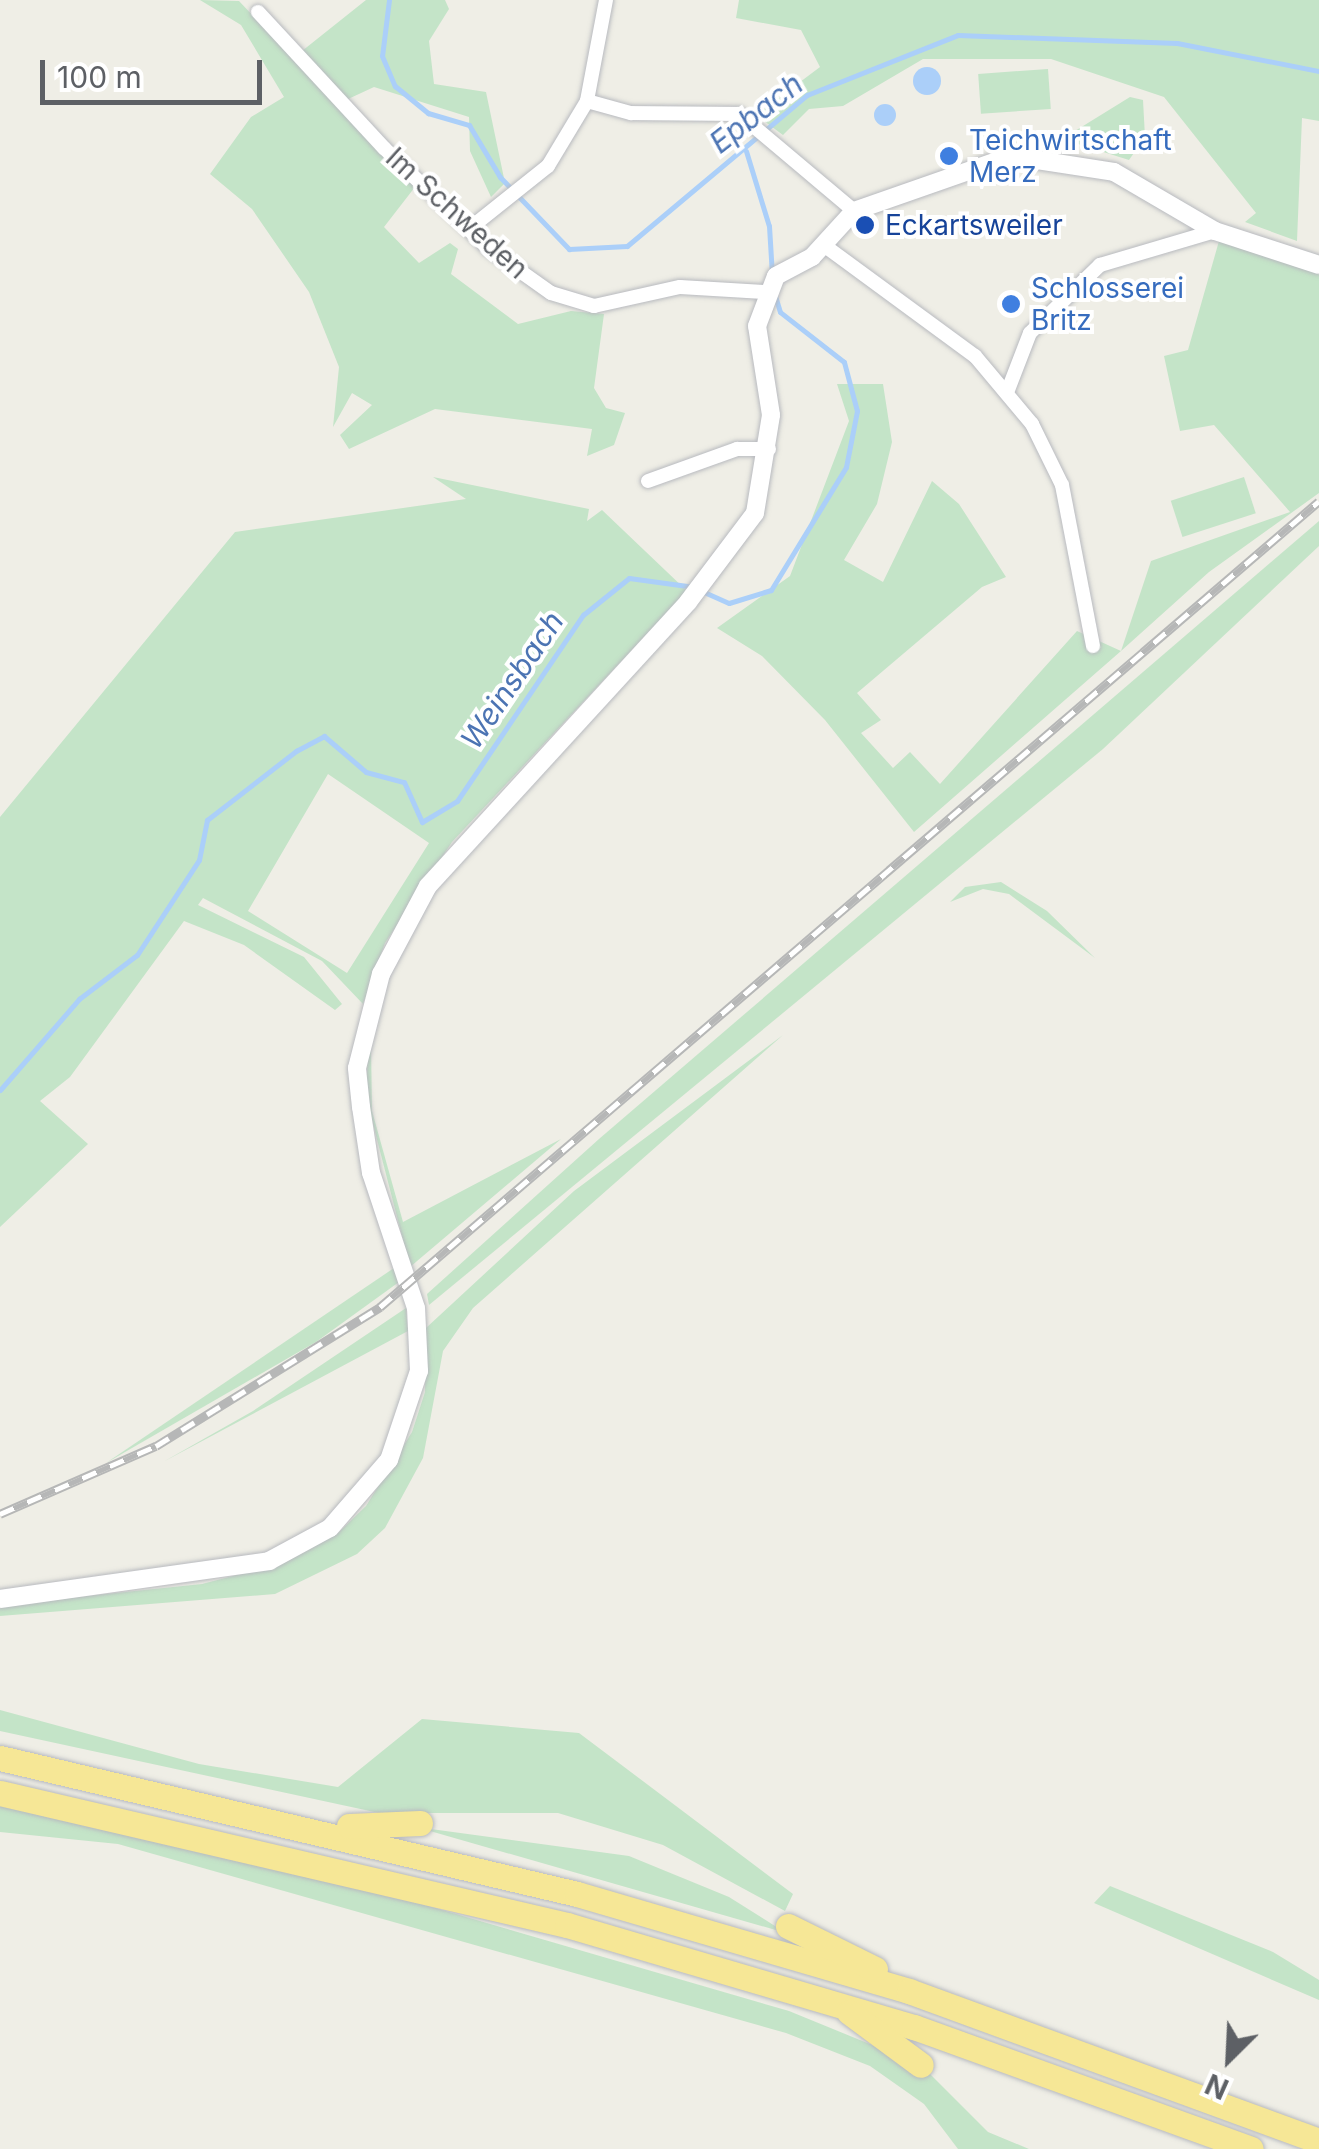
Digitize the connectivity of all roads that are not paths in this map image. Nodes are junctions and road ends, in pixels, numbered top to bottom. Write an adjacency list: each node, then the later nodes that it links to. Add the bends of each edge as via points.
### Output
1 (606, 0): 3 (street)
2 (258, 12): 5 (street, Im Schweden)
3 (586, 100): 4 (street, via 632,113 724,108 784,145); 5 (street, via 548,166)
4 (854, 210): 6 (street, via 981,161 1052,156 1114,172); 7 (street)
5 (468, 229): 9 (street, Im Schweden, via 582,306 680,287)
6 (1215, 232): 8 (street); 10 (street, via 1100,265 1030,333)
7 (825, 246): 9 (street); 10 (street, via 932,320)
8 (1319, 265)
9 (764, 292): 11 (street, via 756,326)
10 (1008, 390): 13 (street, via 1062,484)
11 (770, 449): 12 (street, via 738,449); 14 (street, via 755,512 710,577 428,886 380,974 358,1068 361,1107 370,1173 416,1308 420,1372 405,1428 372,1488 330,1528 268,1561)
12 (648, 480)
13 (1093, 646)
14 (0, 1599)
15 (0, 1758): 18 (highway)
16 (0, 1793): 21 (highway, via 412,1884)
17 (420, 1823): 18 (highway)
18 (329, 1830): 20 (highway)
19 (788, 1926): 20 (highway)
20 (909, 1991): 23 (highway)
21 (840, 2005): 22 (highway); 24 (highway)
22 (921, 2065)
23 (1319, 2140)
24 (1251, 2149)

